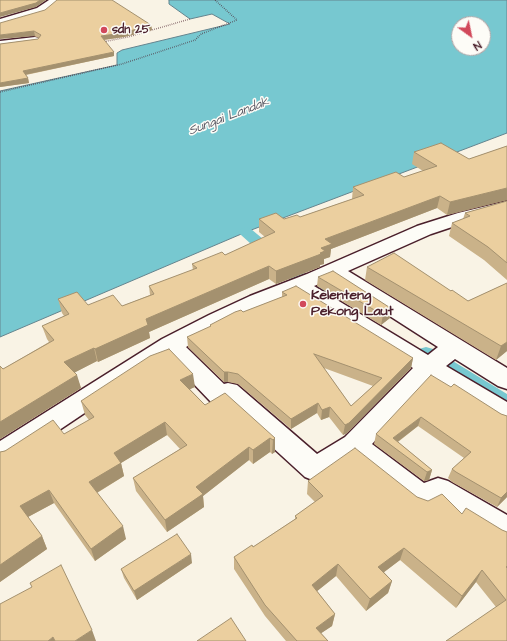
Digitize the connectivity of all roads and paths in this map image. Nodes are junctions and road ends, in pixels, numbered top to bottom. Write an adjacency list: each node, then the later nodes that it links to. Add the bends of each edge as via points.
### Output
1 (56, 0): 4 (street, via 41,10)
2 (214, 0): 8 (path, via 237,20 201,34 195,40 122,64)
3 (190, 19): 6 (path, via 128,37)
4 (0, 23)
5 (35, 40): 7 (street)
6 (96, 42)
7 (0, 44)
8 (0, 92)
9 (507, 206): 10 (street, via 424,230)
10 (315, 278): 11 (street, via 217,320); 12 (street); 13 (street)
11 (170, 344): 16 (street, via 220,395 228,392 315,469); 17 (street)
12 (454, 347): 13 (street); 14 (street)
13 (429, 367): 15 (street); 16 (street)
14 (507, 380)
15 (507, 415)
16 (354, 445): 18 (street, via 423,499 438,490)
17 (0, 455)
18 (507, 532)

